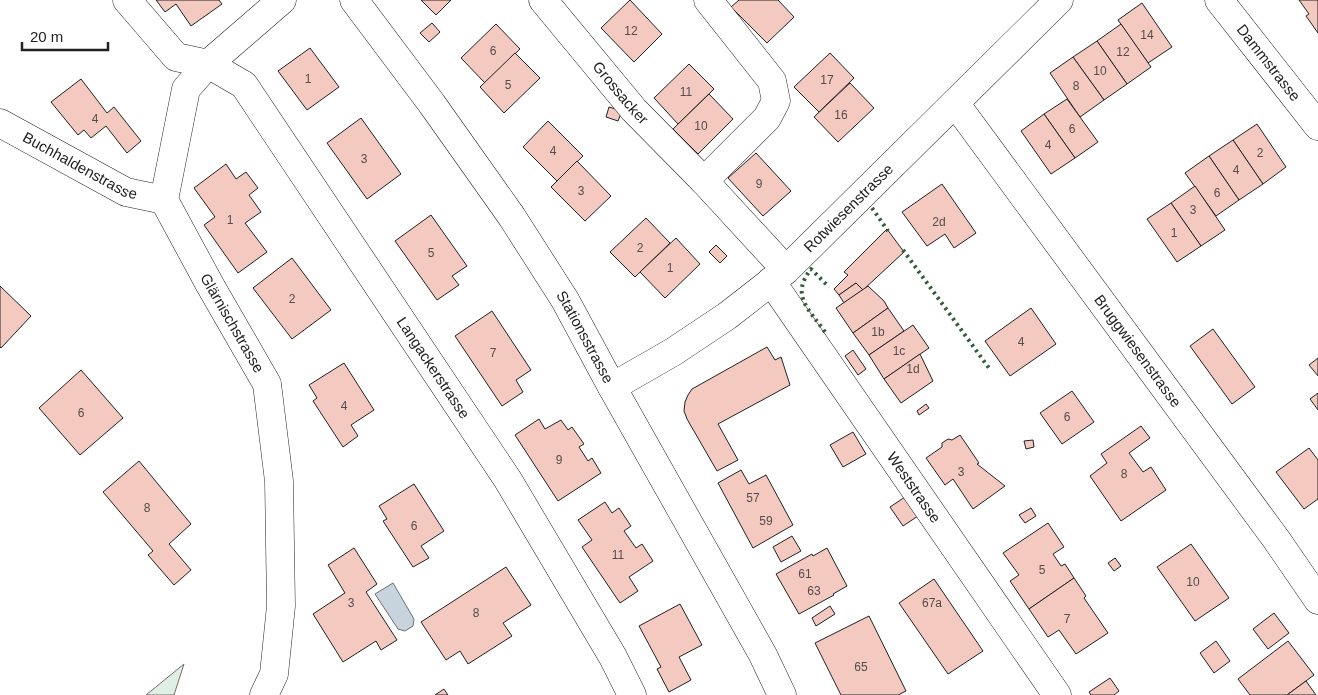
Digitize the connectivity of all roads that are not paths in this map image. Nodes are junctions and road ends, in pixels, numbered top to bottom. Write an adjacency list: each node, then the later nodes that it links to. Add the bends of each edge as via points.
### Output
1 (128, 0): 8 (street, Langackerstrasse, via 176,58)
2 (282, 0): 8 (street)
3 (354, 0): 15 (street, Stationsstrasse, via 512,217 566,300)
4 (542, 0): 12 (street, Grossacker, via 634,110)
5 (708, 0): 12 (street, via 772,81 776,101 767,118)
6 (1059, 0): 9 (street, Rotwiesenstrasse)
7 (1219, 0): 11 (street, Dammstrasse)
8 (208, 64): 13 (street, via 186,89); 18 (street, Langackerstrasse, via 244,85 508,480 613,657)
9 (955, 103): 14 (street, Rotwiesenstrasse); 16 (street, Bruggwiesenstrasse)
10 (0, 123): 13 (street, Buchhaldenstrasse, via 126,192)
11 (1318, 126)
12 (704, 181): 14 (street, Grossacker)
13 (164, 200): 17 (street, Glärnischstrasse, via 267,384 279,482 281,606 274,674)
14 (778, 276): 15 (street, Rotwiesenstrasse, via 673,352); 20 (street, Weststrasse)
15 (612, 386): 19 (street, Stationsstrasse, via 758,646)
16 (1318, 600)
17 (264, 695)
18 (632, 695)
19 (782, 695)
20 (1057, 695)

